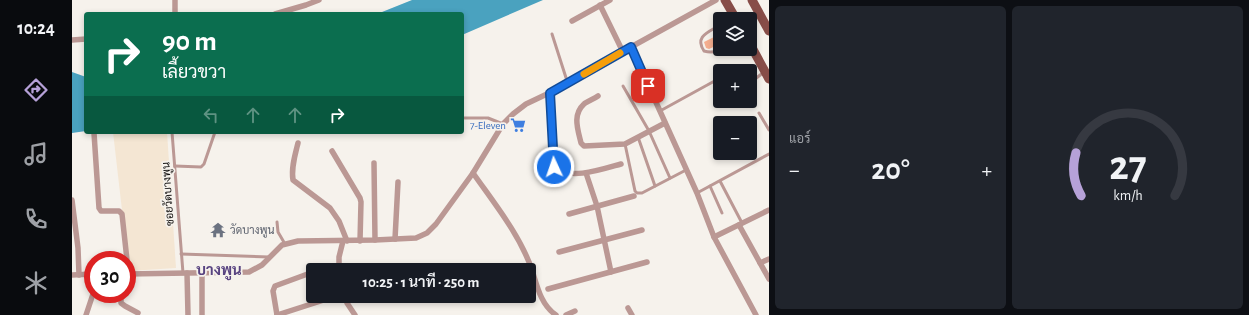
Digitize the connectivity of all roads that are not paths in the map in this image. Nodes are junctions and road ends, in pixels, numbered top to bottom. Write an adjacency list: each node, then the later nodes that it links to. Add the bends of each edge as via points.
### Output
1 (175, 0): 9 (street)
2 (319, 0): 7 (street)
3 (610, 0): 8 (street)
4 (716, 0): 18 (street)
5 (726, 0): 11 (main road)
6 (752, 0): 14 (main road)
7 (305, 3): 10 (street)
8 (600, 5): 12 (street); 19 (street)
9 (176, 12)
10 (280, 12)
11 (731, 12)
12 (572, 21)
13 (713, 30): 20 (lane, via 702,36 700,46 704,51)
14 (769, 31)
15 (552, 34): 25 (lane)
16 (84, 39): 17 (street)
17 (72, 40)
18 (631, 47): 19 (street); 29 (street)
19 (622, 52): 25 (street)
20 (713, 52)
21 (757, 56): 22 (main road)
22 (767, 75): 23 (lane)
23 (757, 80)
24 (713, 82): 29 (lane)
25 (568, 84): 27 (street)
26 (623, 86): 36 (lane)
27 (550, 93): 34 (street, via 526,104); 50 (street, via 554,167 567,174)
28 (598, 96): 42 (street, via 583,104 577,116 581,143 588,146)
29 (660, 111): 32 (street)
30 (759, 113): 33 (lane)
31 (464, 118): 34 (lane, via 488,118)
32 (665, 123): 36 (street); 48 (street)
33 (767, 123): 35 (lane)
34 (503, 124): 49 (street)
35 (769, 130)
36 (649, 131): 40 (street); 51 (lane)
37 (94, 134): 74 (street, via 99,208 101,211 119,211 122,214)
38 (172, 134): 47 (lane, ซอยวัดบางพูน)
39 (214, 134): 47 (lane, via 201,167)
40 (638, 137): 42 (street); 54 (lane)
41 (298, 143): 71 (street, via 293,164 293,180 330,208 339,221)
42 (626, 144): 54 (lane, via 635,191 642,193)
43 (332, 151): 72 (street, via 360,198)
44 (769, 154): 52 (lane)
45 (374, 163): 69 (street)
46 (621, 164): 50 (street)
47 (175, 166): 76 (lane, ซอยวัดบางพูน)
48 (686, 170): 51 (lane); 56 (street)
49 (473, 173): 68 (street, via 427,233 416,238); 104 (street, via 516,236 530,263 542,298)
50 (586, 173): 59 (street)
51 (670, 178): 54 (lane)
52 (720, 181): 55 (lane); 65 (lane)
53 (398, 182): 68 (street)
54 (654, 186)
55 (710, 186): 56 (lane); 61 (lane)
56 (697, 193): 67 (street)
57 (634, 196): 59 (street)
58 (72, 200): 63 (street)
59 (597, 206): 62 (street); 70 (street)
60 (769, 210): 65 (street)
61 (722, 213)
62 (569, 214)
63 (73, 215): 87 (street)
64 (277, 222): 73 (lane, via 278,232)
65 (741, 224): 67 (street); 81 (street)
66 (642, 230): 70 (street)
67 (714, 237): 107 (street)
68 (395, 239): 69 (street)
69 (375, 240): 72 (street)
70 (604, 240): 75 (street); 83 (street)
71 (345, 241): 72 (street); 73 (street, via 298,241); 80 (street)
72 (360, 241)
73 (285, 244): 77 (street)
74 (126, 251)
75 (559, 252)
76 (181, 254): 77 (lane); 84 (lane, ซอยวัดบางพูน)
77 (270, 257): 82 (street, via 249,272)
78 (769, 259): 81 (street)
79 (647, 262): 83 (street)
80 (339, 263)
81 (760, 263): 90 (street)
82 (202, 272): 84 (street); 101 (street)
83 (611, 272): 91 (street)
84 (185, 273): 85 (street); 100 (street)
85 (136, 274)
86 (72, 275): 87 (street)
87 (79, 275): 88 (street)
88 (84, 275)
89 (306, 275): 102 (street, via 275,286)
90 (769, 279)
91 (548, 289)
92 (90, 303): 99 (street)
93 (121, 303): 98 (street)
94 (314, 303): 102 (street)
95 (347, 303): 103 (street)
96 (628, 308): 106 (street)
97 (575, 311): 105 (street)
98 (138, 312)
99 (86, 315)
100 (188, 315)
101 (202, 315)
102 (277, 315)
103 (355, 315)
104 (556, 315)
105 (566, 315)
106 (632, 315)
107 (756, 315)

